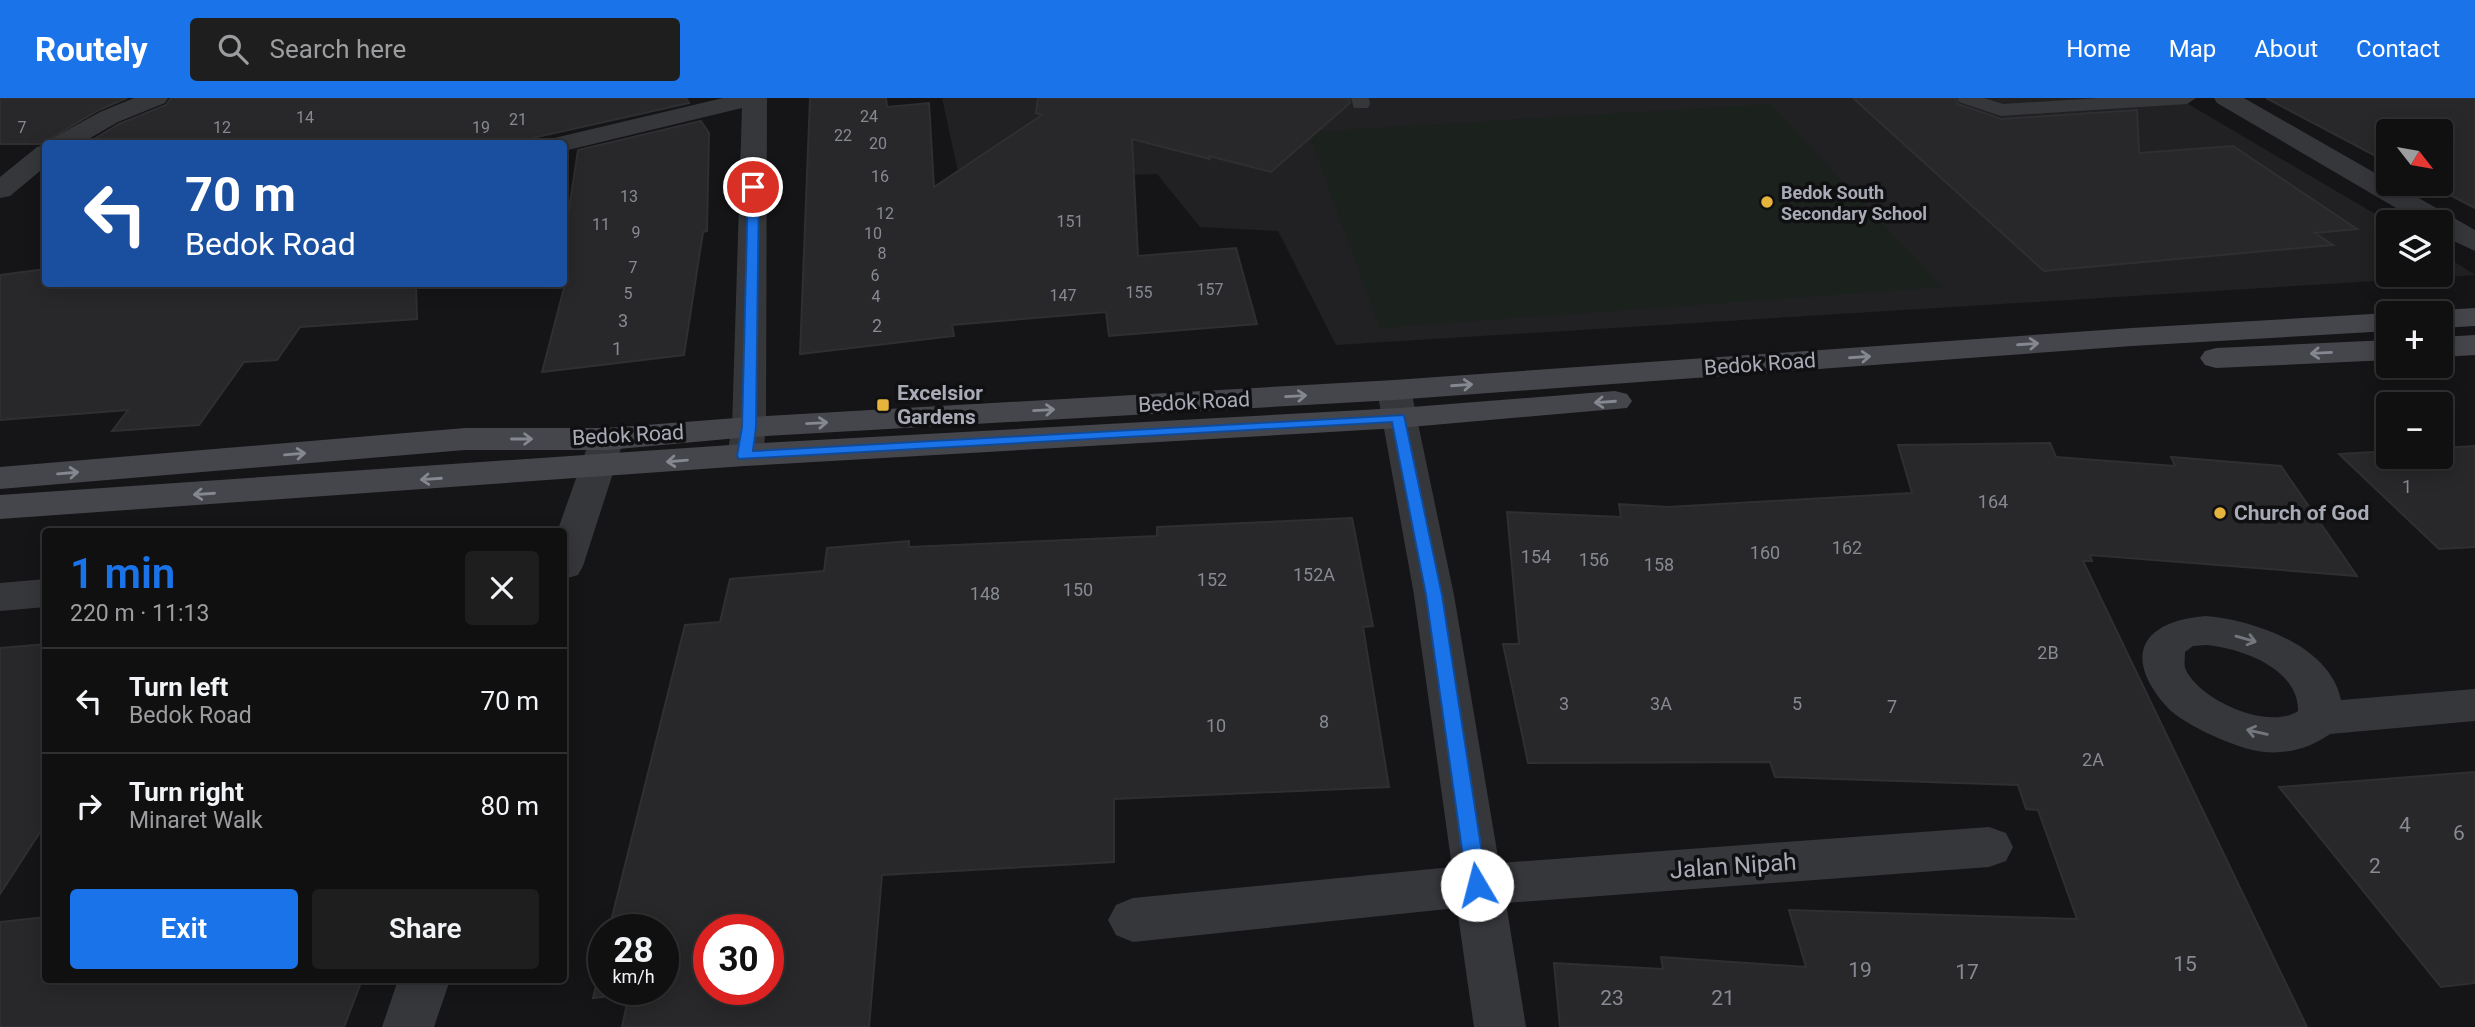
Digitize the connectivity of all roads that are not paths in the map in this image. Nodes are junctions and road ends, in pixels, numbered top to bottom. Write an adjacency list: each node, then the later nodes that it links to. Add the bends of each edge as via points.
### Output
1 (755, 98): 8 (street); 23 (street)
2 (1966, 98): 6 (lane, via 2001,110)
3 (2187, 98): 6 (lane)
4 (2226, 98): 10 (street)
5 (150, 99): 7 (street)
6 (2098, 101)
7 (67, 140)
8 (567, 142)
9 (42, 156): 11 (street)
10 (2376, 176)
11 (0, 190)
12 (2403, 196): 13 (street)
13 (2423, 210)
14 (2453, 230): 15 (street)
15 (2475, 242)
16 (2475, 317): 17 (main road)
17 (2453, 318)
18 (2376, 323): 22 (main road, Bedok Road, one-way to 18, via 2132,337)
19 (2475, 345): 20 (main road)
20 (2453, 346)
21 (2376, 351): 22 (main road, Bedok Road, one-way to 22)
22 (1396, 404): 23 (main road, Bedok Road); 33 (street, via 1434,595)
23 (747, 441): 24 (main road, Bedok Road)
24 (602, 453): 25 (main road, Bedok Road, one-way to 24, via 465,439); 26 (main road, Bedok Road, one-way to 26); 27 (street)
25 (0, 478)
26 (0, 508)
27 (567, 557)
28 (42, 593): 29 (street)
29 (0, 597)
30 (2475, 705): 31 (street)
31 (2320, 718)
32 (1989, 847): 33 (street, Jalan Nipah)
33 (1477, 885): 34 (street, Jalan Nipah); 37 (street)
34 (1133, 920)
35 (423, 983): 36 (street)
36 (408, 1027)
37 (1500, 1027)

